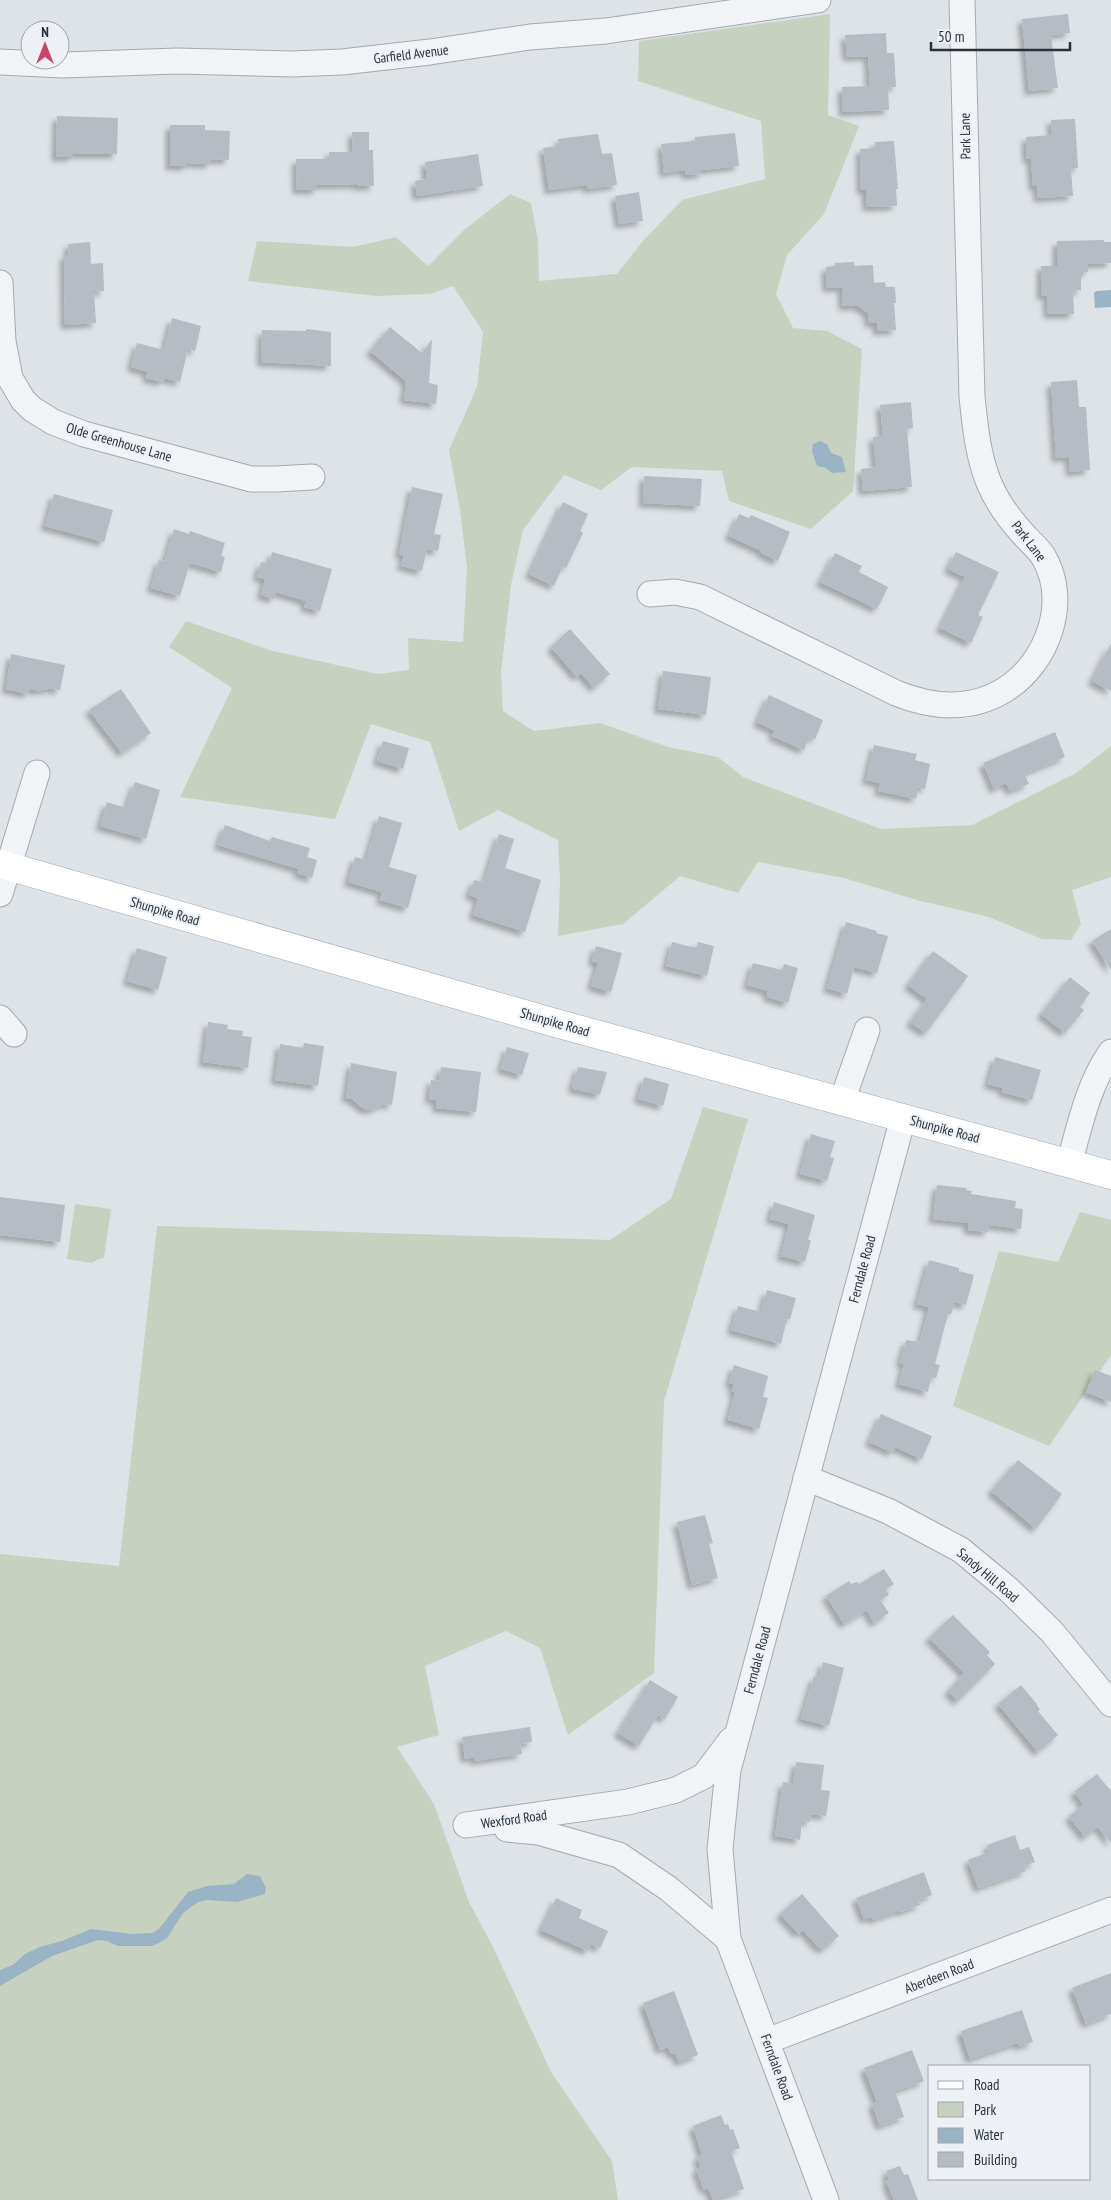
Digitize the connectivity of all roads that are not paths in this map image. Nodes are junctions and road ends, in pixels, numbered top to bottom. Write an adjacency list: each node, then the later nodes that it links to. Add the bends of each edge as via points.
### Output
1 (818, 0): 3 (street, Garfield Avenue, via 606,31 530,37 342,62 177,61 63,65)
2 (962, 0): 6 (street, Park Lane, via 972,397 976,435 990,484 1008,514 1042,555 1052,578 1055,603 1047,640 1017,681 996,695 966,704 935,704 896,693 700,597 675,592)
3 (0, 62)
4 (0, 283): 5 (street, Olde Greenhouse Lane, via 3,341 10,378 32,409 53,422 84,434 250,478)
5 (312, 477)
6 (650, 594)
7 (37, 773): 8 (street)
8 (5, 865): 9 (street); 12 (main road, Shunpike Road, via 552,1022)
9 (0, 894)
10 (867, 1030): 12 (street)
11 (1111, 1052): 14 (street, via 1085,1106)
12 (842, 1101): 13 (main road, Shunpike Road)
13 (903, 1118): 14 (main road, Shunpike Road); 16 (street, Ferndale Road)
14 (1069, 1164): 15 (main road, Shunpike Road)
15 (1111, 1175)
16 (806, 1478): 17 (street, Sandy Hill Road, via 888,1511 961,1550 1052,1632); 18 (street, Ferndale Road)
17 (1111, 1704)
18 (738, 1731): 20 (street, Ferndale Road, via 728,1770 720,1850); 20 (street, Wexford Road, via 704,1776 676,1790 628,1802 466,1826 538,1832 619,1855 669,1890)
19 (1111, 1910): 21 (street, Aberdeen Road)
20 (728, 1939): 21 (street, Ferndale Road)
21 (767, 2041): 22 (street, Ferndale Road)
22 (826, 2200)

